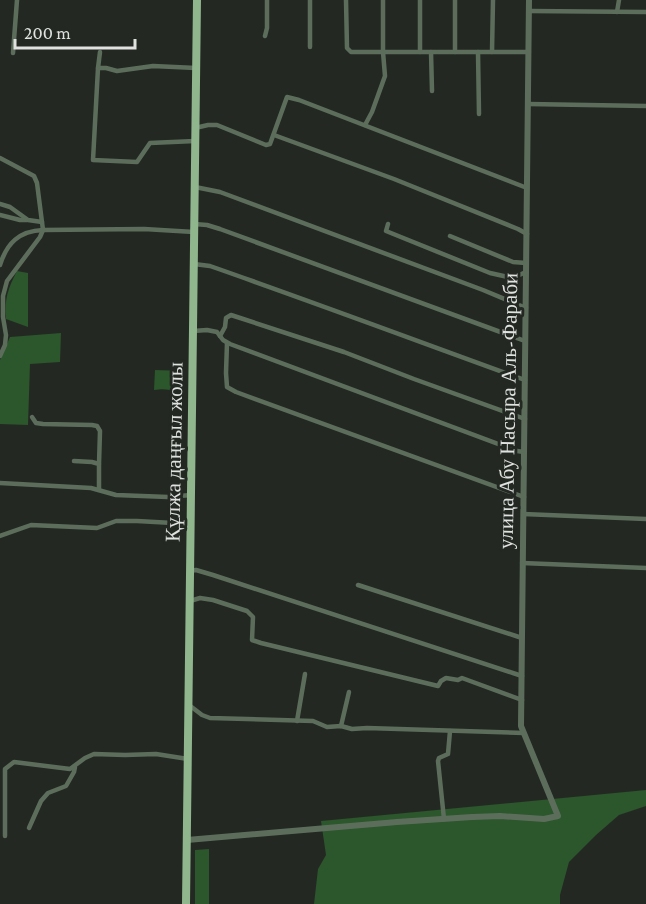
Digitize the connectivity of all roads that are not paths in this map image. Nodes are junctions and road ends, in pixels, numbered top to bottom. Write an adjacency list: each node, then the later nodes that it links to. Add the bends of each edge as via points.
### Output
1 (17, 0): 25 (street)
2 (197, 0): 27 (main road, Құлжа даңғыл жолы)
3 (267, 0): 15 (street)
4 (310, 0): 16 (street)
5 (346, 0): 18 (street, via 348,50)
6 (383, 0): 18 (street)
7 (420, 0): 19 (street)
8 (455, 0): 21 (street)
9 (492, 0): 23 (street)
10 (529, 0): 12 (street, улица Абу Насыра Аль-Фараби)
11 (619, 0): 13 (street)
12 (529, 12): 13 (street); 24 (street, улица Абу Насыра Аль-Фараби)
13 (617, 12): 14 (street)
14 (646, 12)
15 (265, 36)
16 (310, 47)
17 (100, 52): 26 (street)
18 (383, 52): 19 (street); 32 (street, via 385,76)
19 (420, 52): 20 (street)
20 (431, 52): 21 (street); 28 (street)
21 (455, 52): 22 (street)
22 (478, 52): 23 (street); 31 (street)
23 (492, 52): 24 (street)
24 (529, 52): 29 (street, улица Абу Насыра Аль-Фараби)
25 (13, 53)
26 (98, 68): 27 (street); 35 (street, via 93,160 137,162 150,144)
27 (196, 68): 33 (main road, Құлжа даңғыл жолы)
28 (432, 91)
29 (528, 104): 30 (street); 38 (street, улица Абу Насыра Аль-Фараби)
30 (646, 106)
31 (479, 114)
32 (365, 125): 34 (street, via 287,97); 38 (street)
33 (195, 128): 34 (street, via 217,125 266,145); 35 (main road, Құлжа даңғыл жолы)
34 (274, 135): 46 (street)
35 (195, 141): 37 (main road, Құлжа даңғыл жолы)
36 (0, 158): 42 (street, via 34,176)
37 (195, 187): 44 (main road, Құлжа даңғыл жолы); 52 (street, via 219,192)
38 (527, 188): 46 (street, улица Абу Насыра Аль-Фараби)
39 (0, 204): 41 (street)
40 (0, 214): 41 (street)
41 (28, 220): 42 (street)
42 (42, 222): 45 (street)
43 (388, 224): 51 (street, via 386,231 490,273 508,277)
44 (194, 228): 45 (street); 48 (main road, Құлжа даңғыл жолы); 55 (street, via 207,225 220,229)
45 (43, 230): 50 (street, via 19,237 7,247); 57 (street, via 7,281 3,296 6,335)
46 (527, 234): 49 (street, улица Абу Насыра Аль-Фараби)
47 (450, 236): 49 (street)
48 (194, 264): 53 (main road, Құлжа даңғыл жолы); 58 (street, via 316,303)
49 (526, 264): 51 (street, улица Абу Насыра Аль-Фараби)
50 (0, 265)
51 (526, 272): 52 (street, улица Абу Насыра Аль-Фараби)
52 (526, 308): 55 (street, улица Абу Насыра Аль-Фараби)
53 (193, 332): 54 (street, via 212,331); 66 (main road, Құлжа даңғыл жолы)
54 (220, 336): 56 (street); 60 (street, via 226,318 231,315)
55 (525, 341): 58 (street, улица Абу Насыра Аль-Фараби)
56 (227, 343): 61 (street); 67 (street, via 227,387 236,392)
57 (0, 356)
58 (525, 380): 60 (street, улица Абу Насыра Аль-Фараби)
59 (32, 417): 63 (street, via 43,424 97,426)
60 (525, 419): 61 (street, улица Абу Насыра Аль-Фараби)
61 (524, 452): 67 (street, улица Абу Насыра Аль-Фараби)
62 (74, 461): 63 (street)
63 (99, 464): 65 (street)
64 (0, 483): 65 (street)
65 (99, 489): 66 (street, via 116,495)
66 (191, 495): 70 (main road, Құлжа даңғыл жолы)
67 (524, 497): 68 (street, улица Абу Насыра Аль-Фараби)
68 (523, 514): 69 (street); 72 (street, улица Абу Насыра Аль-Фараби)
69 (646, 519)
70 (191, 524): 71 (street, via 116,521 97,528 31,525); 74 (main road, Құлжа даңғыл жолы)
71 (0, 536)
72 (522, 563): 73 (street); 77 (street, улица Абу Насыра Аль-Фараби)
73 (646, 568)
74 (190, 571): 76 (main road, Құлжа даңғыл жолы); 79 (street, via 213,575)
75 (358, 585): 77 (street)
76 (190, 601): 81 (street, via 213,600 247,610 253,617 252,640 261,643 438,686 446,678 467,680); 82 (main road, Құлжа даңғыл жолы)
77 (522, 638): 79 (street, улица Абу Насыра Аль-Фараби)
78 (305, 674): 83 (street)
79 (522, 676): 81 (street, улица Абу Насыра Аль-Фараби)
80 (349, 692): 84 (street)
81 (522, 700): 86 (street, улица Абу Насыра Аль-Фараби)
82 (189, 705): 83 (street, via 206,717); 87 (main road, Құлжа даңғыл жолы)
83 (297, 721): 84 (street)
84 (341, 726): 85 (street)
85 (450, 731): 86 (street); 89 (street, via 448,754 438,761)
86 (524, 733): 89 (street, улица Абу Насыра Аль-Фараби, via 558,816)
87 (188, 759): 88 (street, via 156,754 94,754); 92 (main road, Құлжа даңғыл жолы)
88 (75, 766): 90 (street, via 66,786 48,793 41,801); 91 (street, via 64,769 14,762 9,765 4,775)
89 (444, 819): 92 (street)
90 (29, 828)
91 (5, 836)
92 (186, 840): 93 (main road, Құлжа даңғыл жолы)
93 (186, 904)

